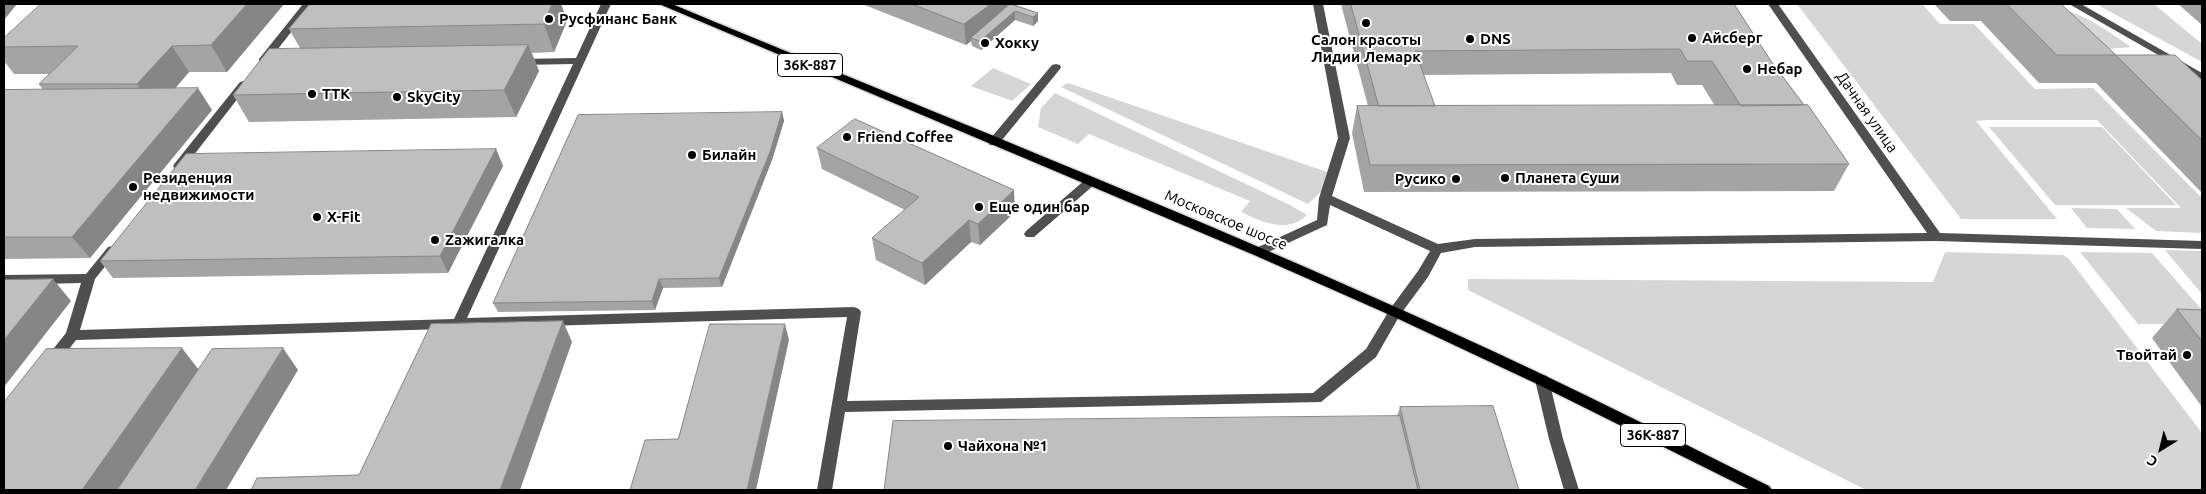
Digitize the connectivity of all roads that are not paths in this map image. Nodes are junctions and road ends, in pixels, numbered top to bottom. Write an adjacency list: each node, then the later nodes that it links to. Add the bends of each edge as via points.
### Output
1 (308, 4): 9 (street)
2 (606, 4): 7 (street)
3 (664, 4): 13 (main road, Московское шоссе / 36К-887)
4 (1318, 4): 16 (street, via 1344,138)
5 (1773, 4): 18 (street, Дачная улица)
6 (2074, 4): 12 (street)
7 (579, 61): 8 (street); 26 (street)
8 (511, 62)
9 (259, 66): 10 (street); 14 (street)
10 (278, 66)
11 (1056, 67): 13 (street)
12 (2202, 77)
13 (994, 142): 15 (main road, Московское шоссе / 36К-887)
14 (174, 172)
15 (1090, 182): 17 (street); 22 (main road, Московское шоссе / 36К-887)
16 (1326, 198): 21 (street); 22 (street, via 1323,222)
17 (1030, 234)
18 (1936, 237): 20 (street); 21 (street, via 1475,243)
19 (120, 240): 23 (street)
20 (2202, 245)
21 (1437, 249): 25 (street, via 1423,274)
22 (1258, 252): 25 (main road, Московское шоссе / 36К-887)
23 (89, 278): 24 (street); 27 (street)
24 (4, 280)
25 (1394, 312): 29 (main road, Московское шоссе / 36К-887); 30 (street, via 1371,353 1316,398)
26 (459, 322): 27 (street); 30 (street, via 854,312)
27 (72, 334): 28 (street)
28 (41, 374)
29 (1542, 380): 32 (street); 33 (main road, Московское шоссе / 36К-887)
30 (839, 407): 31 (street)
31 (825, 490)
32 (1572, 490)
33 (1764, 490)

